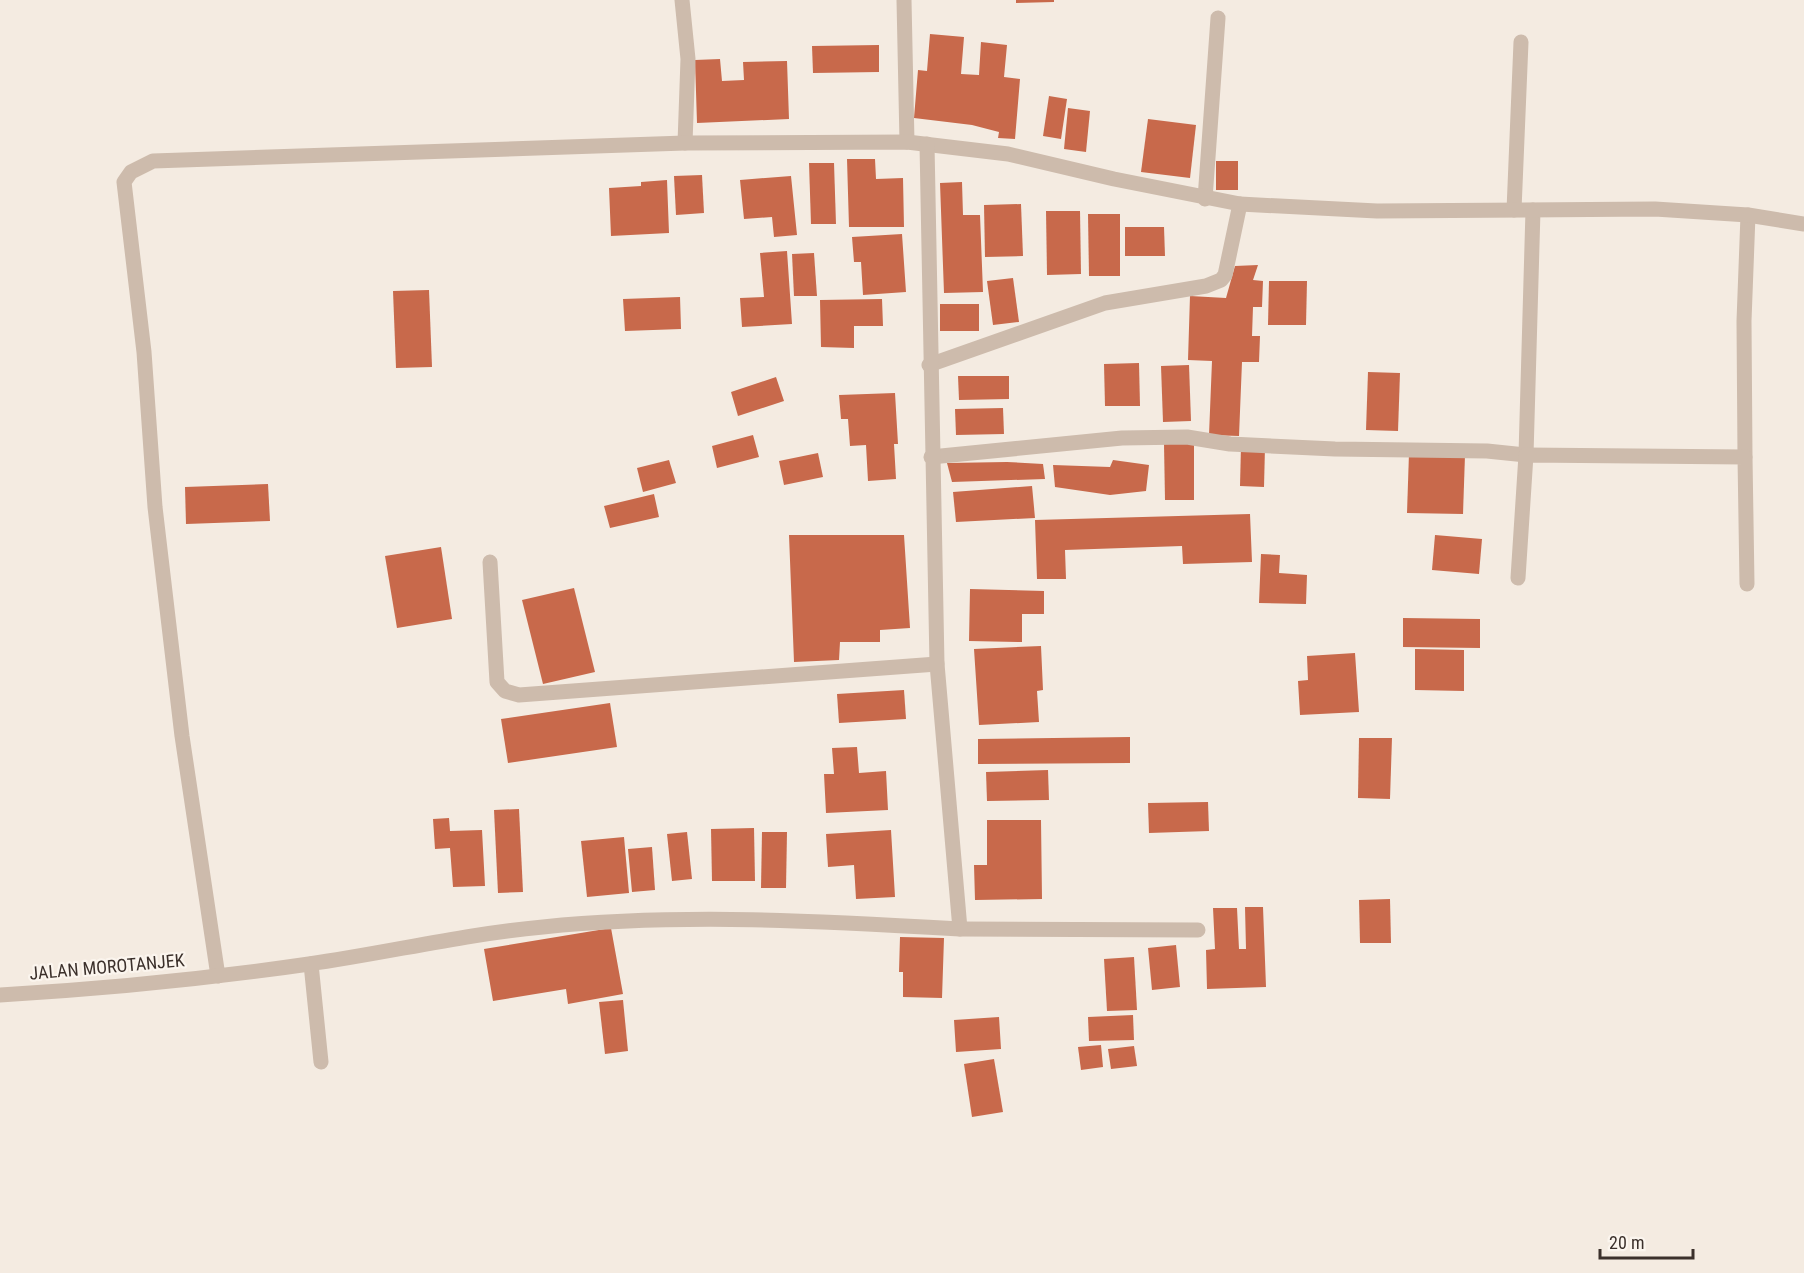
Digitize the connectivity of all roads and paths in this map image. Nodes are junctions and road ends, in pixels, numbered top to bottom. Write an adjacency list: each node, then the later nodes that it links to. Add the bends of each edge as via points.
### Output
1 (682, 0): 6 (street, via 688,58)
2 (904, 0): 5 (street)
3 (1218, 18): 8 (street)
4 (1521, 42): 10 (street)
5 (907, 142): 6 (street); 7 (street)
6 (685, 143): 25 (street, via 153,161 132,172 124,182 179,713)
7 (927, 144): 8 (street, via 1008,154); 14 (street)
8 (1205, 199): 9 (street)
9 (1240, 204): 10 (street, via 1377,211); 14 (street, via 1221,280 1105,303)
10 (1514, 210): 11 (street)
11 (1533, 210): 12 (street, via 1655,209); 15 (street)
12 (1748, 215): 13 (street); 17 (street)
13 (1804, 224)
14 (929, 365): 16 (street)
15 (1526, 455): 16 (street, via 1323,449 1230,444 1187,437 1122,438); 17 (street); 19 (street)
16 (931, 457): 21 (street)
17 (1745, 457): 20 (street)
18 (490, 562): 21 (street, via 497,682 505,691 519,695)
19 (1518, 578)
20 (1747, 584)
21 (936, 664): 22 (street)
22 (960, 929): 23 (street, JALAN MOROTANJEK); 24 (street, JALAN MOROTANJEK, via 814,921 669,920 544,927)
23 (1198, 930)
24 (311, 964): 25 (street, JALAN MOROTANJEK); 27 (street)
25 (218, 976): 26 (street, JALAN MOROTANJEK)
26 (0, 995)
27 (321, 1062)

